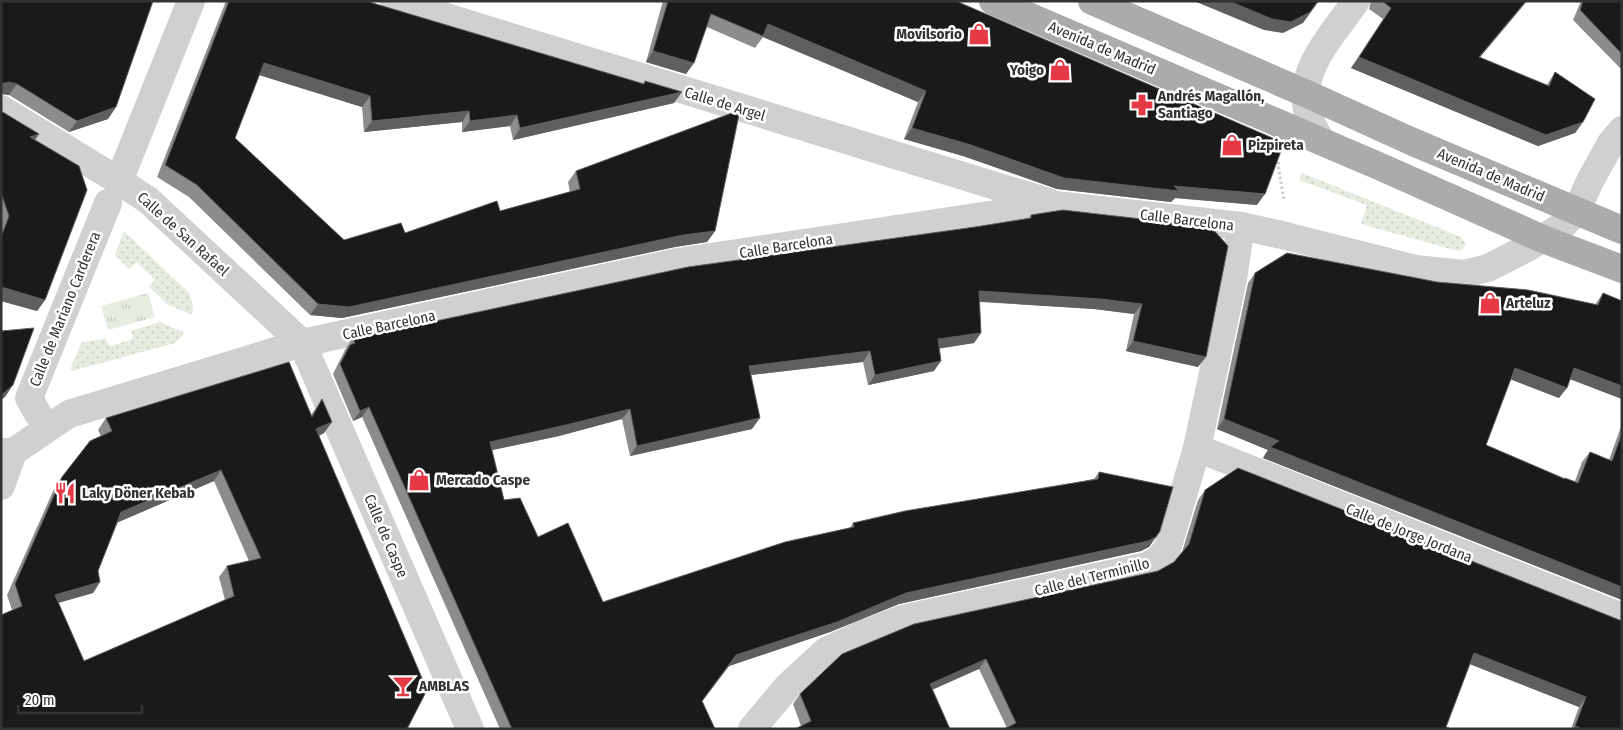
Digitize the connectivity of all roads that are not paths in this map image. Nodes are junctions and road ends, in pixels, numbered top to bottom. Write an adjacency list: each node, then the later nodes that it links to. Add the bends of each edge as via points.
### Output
1 (191, 1): 10 (street, Calle de Mariano Carderera)
2 (394, 1): 11 (street, Calle de Argel)
3 (993, 1): 9 (main road, Avenida de Madrid)
4 (1092, 1): 6 (main road, Avenida de Madrid)
5 (1356, 1): 6 (street, via 1311,67)
6 (1306, 94): 9 (street, via 1306,109); 12 (main road, Avenida de Madrid)
7 (1, 108): 10 (street, Calle de San Rafael)
8 (1622, 130): 12 (street, via 1611,143)
9 (1321, 142): 15 (main road, Avenida de Madrid)
10 (114, 192): 17 (street, Calle de San Rafael, via 148,200); 18 (street, Calle de Mariano Carderera, via 29,398)
11 (1056, 205): 13 (street, Calle Barcelona); 17 (street, Calle Barcelona, via 678,262)
12 (1576, 212): 14 (main road, Avenida de Madrid); 15 (street, Calle Barcelona)
13 (1241, 226): 15 (street, Calle Barcelona, via 1416,269 1464,274 1488,268); 19 (street, Calle del Terminillo)
14 (1622, 230)
15 (1543, 239): 16 (main road, Avenida de Madrid)
16 (1622, 270)
17 (302, 344): 20 (street, Calle Barcelona, via 69,414); 23 (street, Calle de Caspe)
18 (38, 414)
19 (1197, 448): 22 (street, Calle de Jorge Jordana); 24 (street, Calle del Terminillo, via 1167,549 1159,559 1147,566 902,619 863,634 826,651 788,686)
20 (7, 452): 21 (street)
21 (1, 486)
22 (1622, 617)
23 (470, 729)
24 (752, 729)

